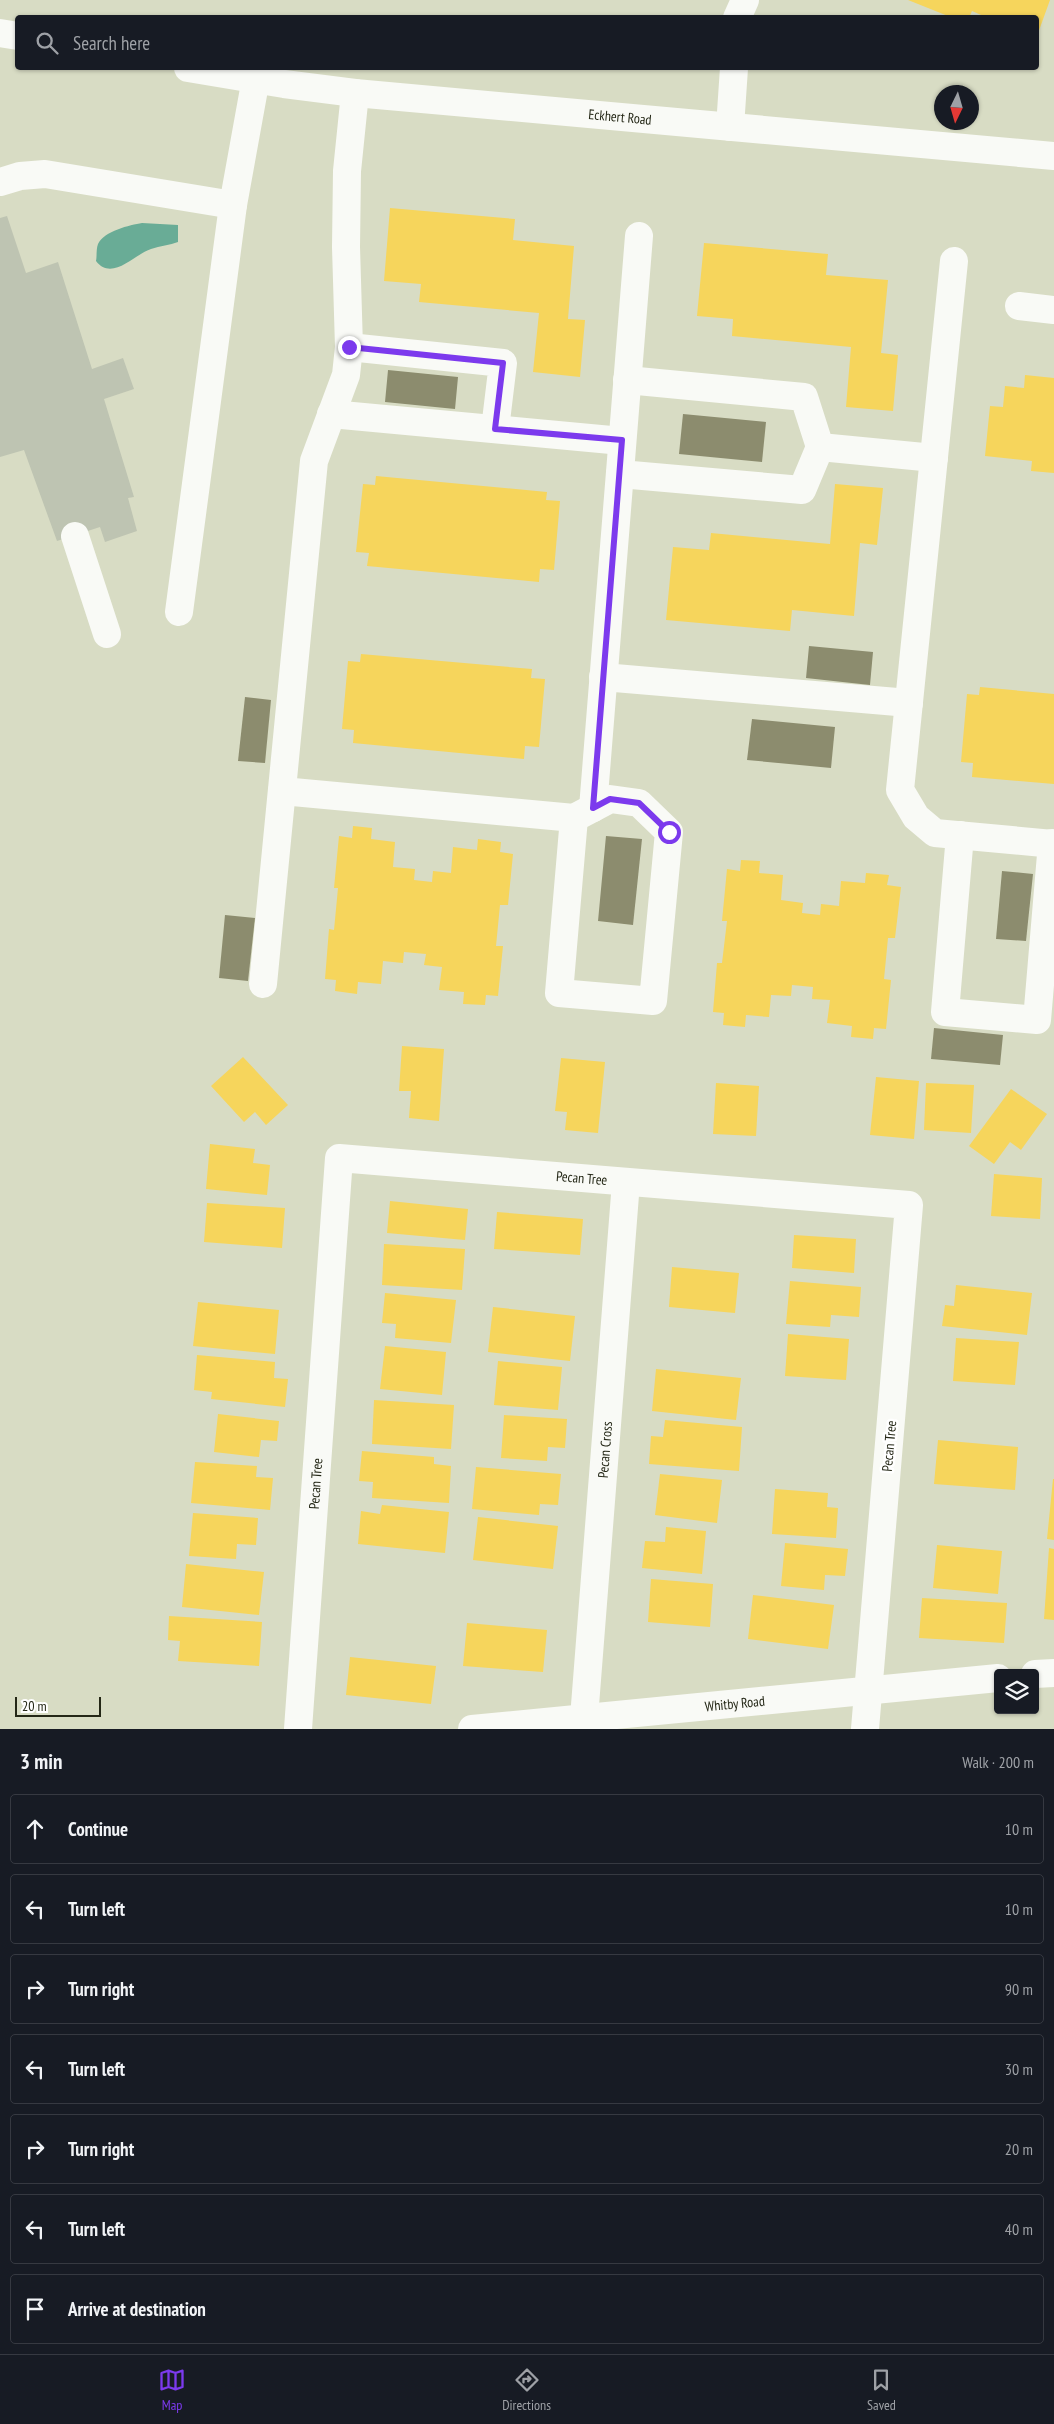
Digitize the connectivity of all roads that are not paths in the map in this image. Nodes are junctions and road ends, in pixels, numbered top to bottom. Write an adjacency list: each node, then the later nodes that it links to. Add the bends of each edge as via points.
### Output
1 (745, 0): 2 (street)
2 (738, 15)
3 (0, 33): 4 (street)
4 (15, 36)
5 (202, 70): 7 (street, Eckhert Road)
6 (734, 70): 9 (street)
7 (256, 78): 8 (street, Eckhert Road); 12 (street)
8 (355, 92): 9 (street, Eckhert Road); 17 (street, via 347,171)
9 (730, 127): 10 (street, Eckhert Road)
10 (1054, 156)
11 (0, 182): 12 (street, via 45,174)
12 (233, 205): 26 (street)
13 (639, 236): 18 (street)
14 (954, 261): 23 (street)
15 (1019, 306): 16 (street)
16 (1054, 310)
17 (349, 347): 19 (street, via 346,375); 20 (street, via 503,363)
18 (627, 380): 21 (street); 22 (street, via 804,397)
19 (331, 414): 20 (street); 30 (street, via 314,461)
20 (495, 429): 21 (street)
21 (622, 440): 24 (street)
22 (820, 447): 23 (street); 24 (street, via 802,490)
23 (934, 458): 29 (street)
24 (620, 474): 28 (street)
25 (75, 536): 27 (street)
26 (179, 612)
27 (107, 634)
28 (603, 677): 29 (street); 31 (street)
29 (909, 703): 32 (street, via 900,790 916,817 934,833)
30 (282, 791): 31 (street); 34 (street)
31 (583, 813): 31 (street, via 559,993 653,1001 669,832 639,803 610,799)
32 (960, 835): 33 (street); 33 (street, via 945,1012 1037,1020)
33 (1053, 843)
34 (263, 984)
35 (626, 1182): 39 (street, Pecan Tree, via 910,1205); 40 (street, Pecan Cross); 42 (street, Pecan Tree, via 339,1158)
36 (1054, 1673): 37 (street)
37 (1039, 1674)
38 (994, 1678): 39 (street, Whitby Road)
39 (868, 1691): 41 (street, Whitby Road); 44 (street)
40 (584, 1718): 41 (street, Whitby Road); 43 (street, Whitby Road)
41 (676, 1719)
42 (298, 1729)
43 (472, 1729)
44 (866, 1729)

